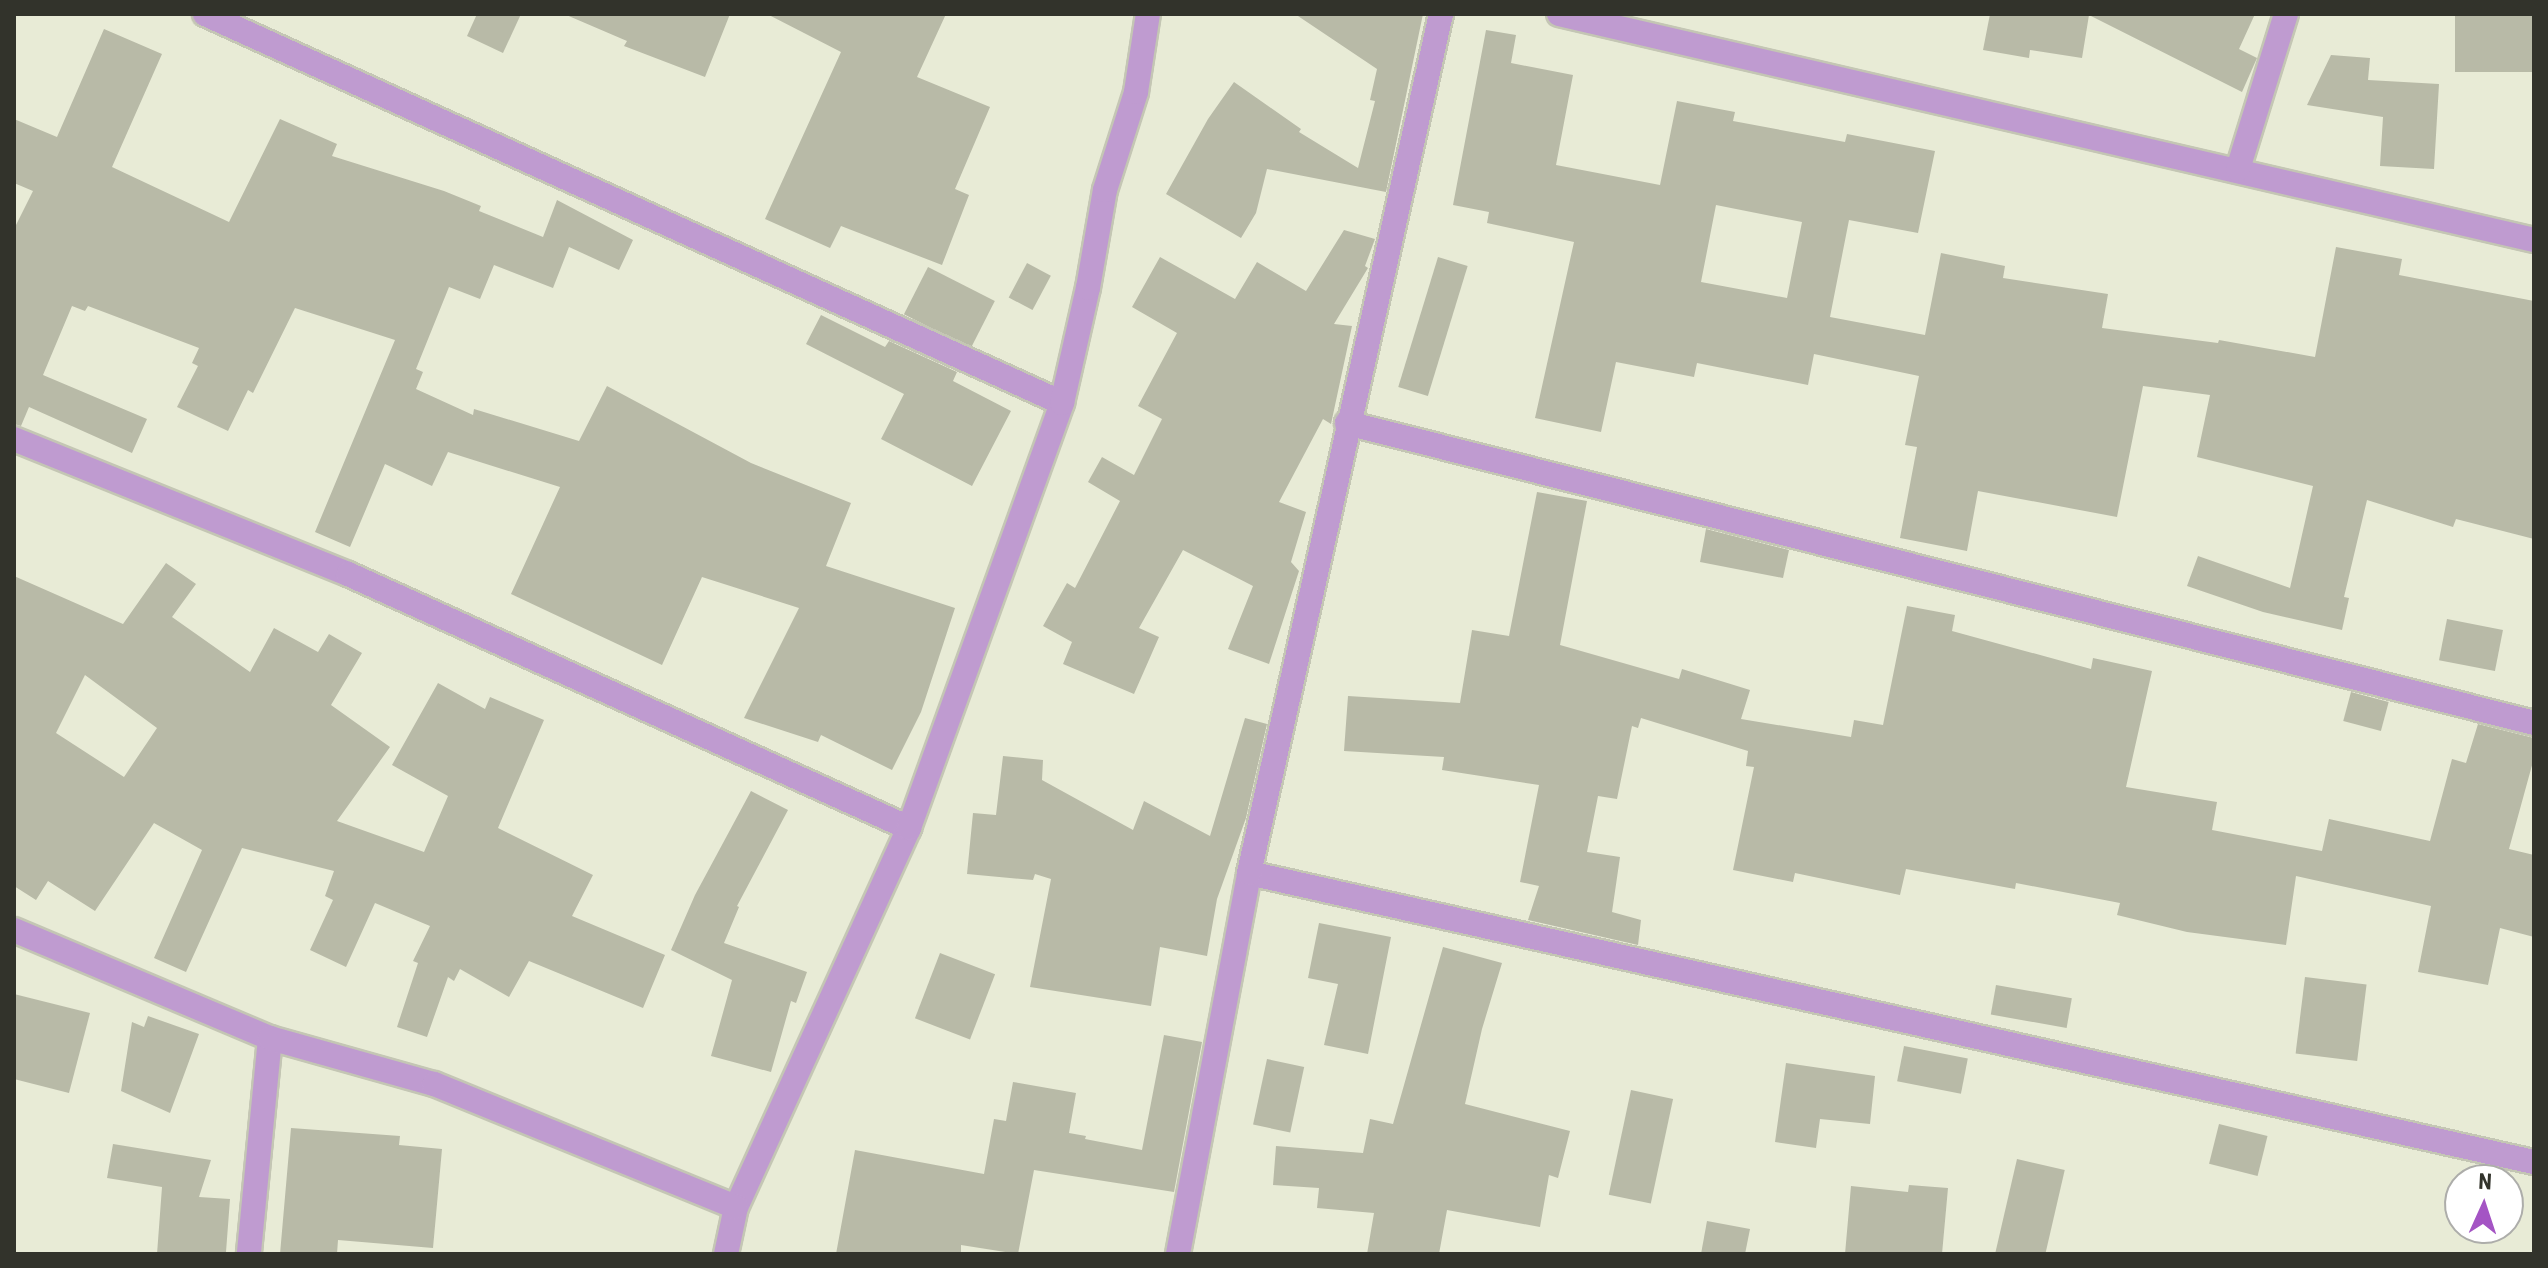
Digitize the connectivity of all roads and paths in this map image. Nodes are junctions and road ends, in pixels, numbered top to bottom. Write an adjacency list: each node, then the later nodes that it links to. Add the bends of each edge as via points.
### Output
1 (205, 14): 8 (street)
2 (1148, 14): 8 (street, via 1136,92 1105,190)
3 (1441, 14): 9 (street)
4 (1559, 14): 6 (street)
5 (2286, 14): 6 (street)
6 (2238, 169): 7 (street)
7 (2534, 240)
8 (1062, 403): 12 (street)
9 (1347, 423): 11 (street); 13 (street)
10 (14, 439): 12 (street, via 348,574)
11 (2534, 723)
12 (909, 828): 17 (street)
13 (1249, 873): 16 (street); 20 (street)
14 (14, 930): 15 (street)
15 (270, 1038): 17 (street, via 434,1084); 18 (street)
16 (2534, 1162)
17 (736, 1207): 19 (street)
18 (249, 1254)
19 (726, 1254)
20 (1178, 1254)

